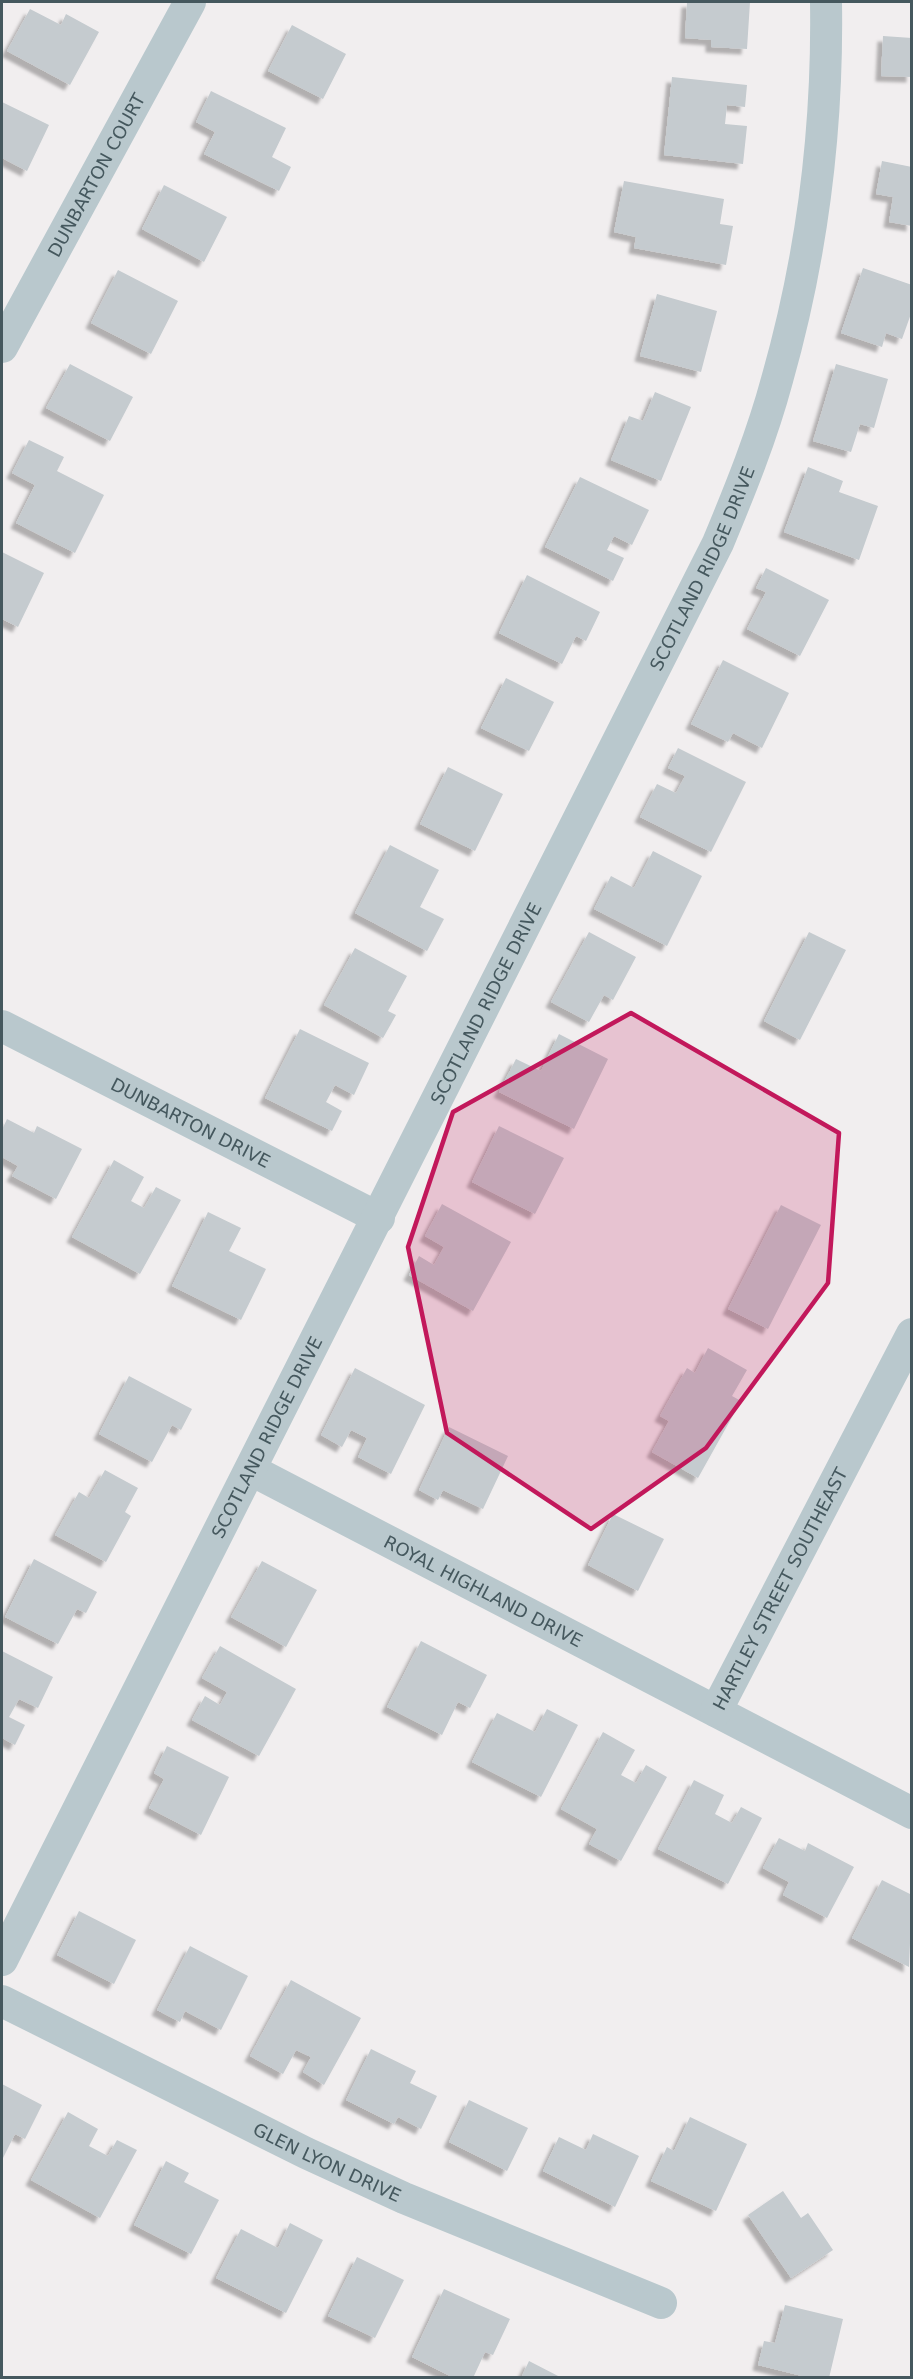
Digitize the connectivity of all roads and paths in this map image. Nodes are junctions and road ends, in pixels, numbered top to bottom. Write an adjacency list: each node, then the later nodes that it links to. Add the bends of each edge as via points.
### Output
1 (190, 2): 3 (street, DUNBARTON COURT)
2 (826, 2): 5 (street, SCOTLAND RIDGE DRIVE, via 823,130 813,214 798,299 777,382 750,464 680,623)
3 (2, 347)
4 (2, 1026): 5 (street, DUNBARTON DRIVE)
5 (379, 1218): 7 (street, SCOTLAND RIDGE DRIVE)
6 (912, 1334): 8 (street, HARTLEY STREET SOUTHEAST)
7 (251, 1470): 8 (street, ROYAL HIGHLAND DRIVE); 10 (street, SCOTLAND RIDGE DRIVE)
8 (716, 1712): 9 (street, HARTLEY STREET SOUTHEAST)
9 (912, 1813)
10 (2, 1960)
11 (2, 2001): 12 (street, GLEN LYON DRIVE, via 345,2171)
12 (661, 2303)

